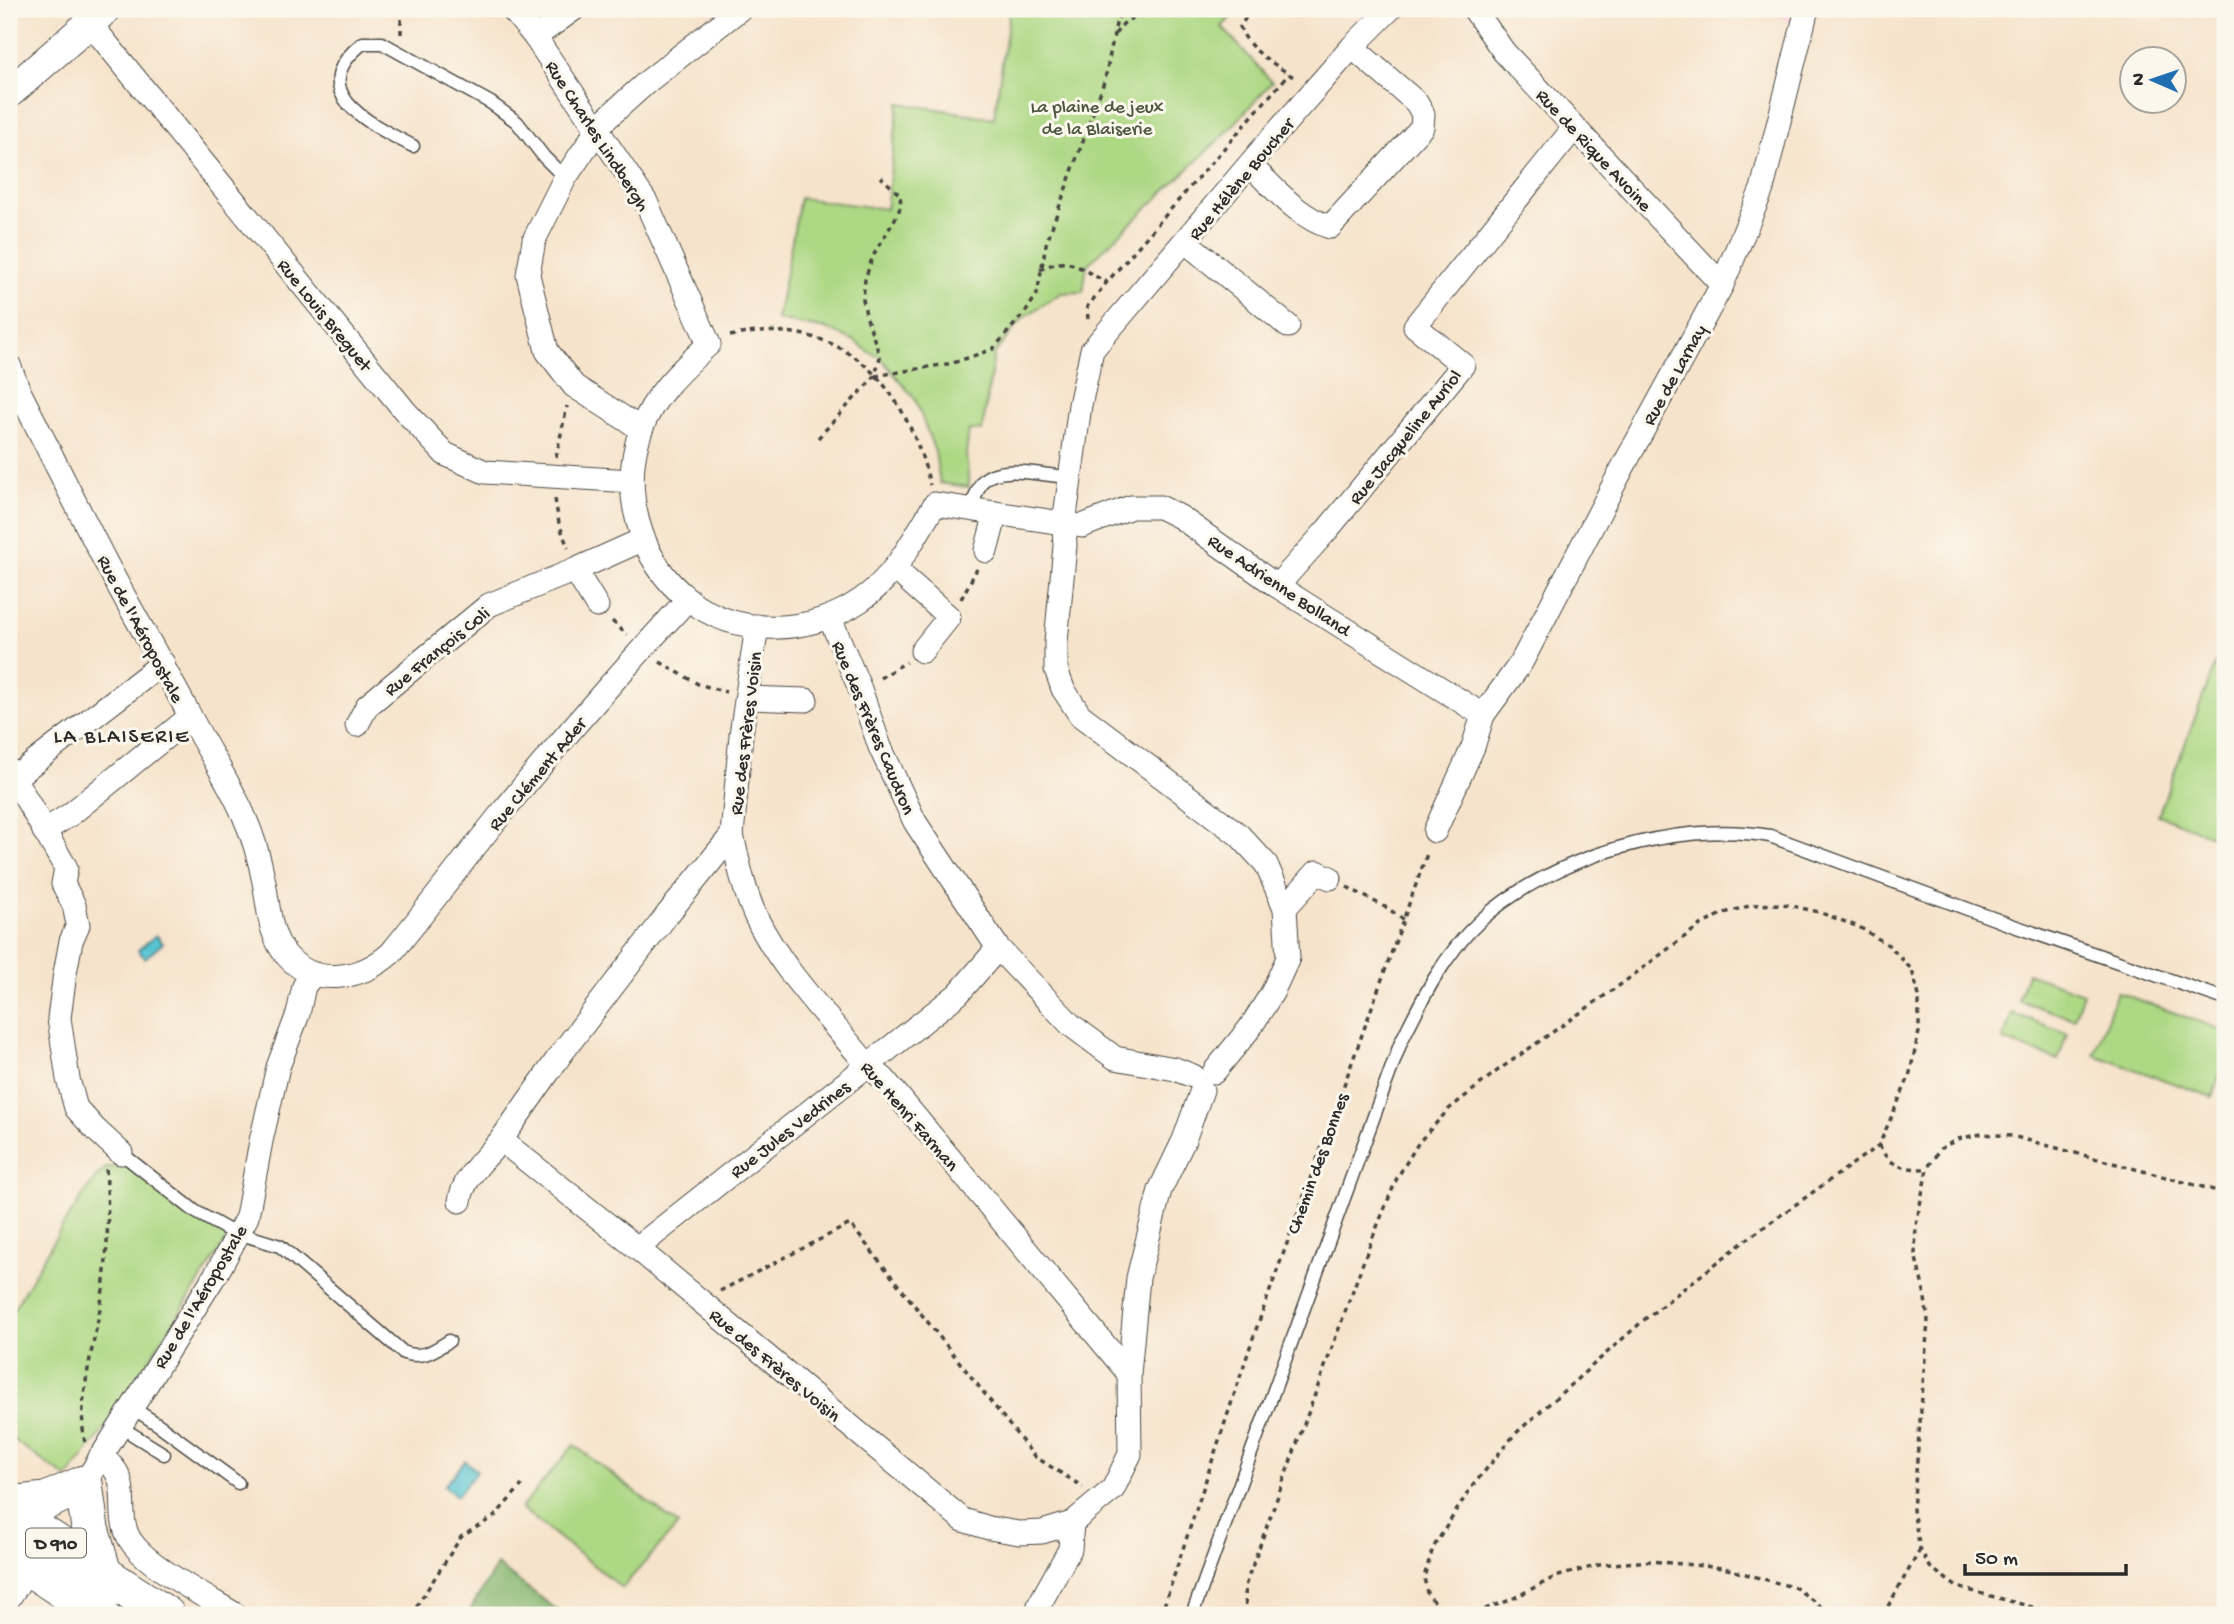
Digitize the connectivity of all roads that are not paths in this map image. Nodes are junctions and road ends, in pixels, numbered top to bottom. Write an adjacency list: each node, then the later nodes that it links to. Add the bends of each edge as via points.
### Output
1 (513, 9): 8 (street, Rue Charles Lindbergh)
2 (574, 9): 8 (street)
3 (740, 9): 11 (street)
4 (1390, 9): 9 (street, Rue Hélène Boucher)
5 (1474, 9): 12 (street, Rue de Rique Avoine, via 1504,52)
6 (1807, 9): 17 (street, Rue de Larnay, via 1762,189)
7 (98, 15): 10 (street); 23 (street, Rue Louis Breguet, via 405,411 445,454 485,472)
8 (535, 37): 11 (street, Rue Charles Lindbergh)
9 (1352, 47): 14 (street, Rue Hélène Boucher); 14 (street, via 1416,102 1423,114 1422,127 1330,227 1306,216)
10 (9, 93)
11 (596, 128): 15 (street); 21 (street, Rue Charles Lindbergh, via 646,202 709,344 674,376)
12 (1574, 128): 17 (street, Rue de Rique Avoine); 31 (street, Rue Jacqueline Auriol, via 1415,326 1463,365)
13 (413, 146): 15 (lane, via 354,111 339,90 347,58 363,43 382,43 400,51 491,103 517,122)
14 (1250, 165): 16 (street, Rue Hélène Boucher)
15 (565, 178): 21 (street, via 534,240 528,275 547,351 574,386)
16 (1185, 242): 18 (street); 19 (street, Rue Hélène Boucher)
17 (1722, 285): 40 (street, Rue de Larnay, via 1521,663)
18 (1288, 326)
19 (1098, 342): 22 (street, Rue des Frères Voisin, via 1080,405)
20 (9, 365): 37 (street, Rue de l'Aéropostale, via 106,562)
21 (641, 429): 23 (street)
22 (1070, 477): 24 (lane, via 998,472 982,482); 26 (street, Rue des Frères Voisin)
23 (632, 481): 27 (street, via 636,519)
24 (971, 509): 25 (street, Rue Adrienne Bolland); 29 (street, Rue Adrienne Bolland, via 935,504)
25 (996, 513): 26 (street, Rue Adrienne Bolland); 28 (street)
26 (1065, 524): 31 (street, Rue Adrienne Bolland, via 1082,526 1131,508 1160,507); 48 (street, Rue des Frères Voisin, via 1056,668 1063,689 1080,715 1239,835 1266,864)
27 (644, 539): 30 (street, Rue François Coli); 32 (street, via 660,567)
28 (986, 551)
29 (895, 569): 34 (street, via 863,599); 36 (street, via 949,617)
30 (575, 570): 33 (street); 42 (street, Rue François Coli, via 489,606 367,706)
31 (1277, 586): 40 (street, Rue Adrienne Bolland)
32 (688, 599): 35 (street, via 722,618); 50 (street, Rue Clément Ader, via 508,806 391,953 360,972 336,977)
33 (597, 606)
34 (830, 618): 35 (street, via 795,626); 49 (street, Rue des Frères Caudron, via 915,822)
35 (757, 626): 38 (street, Rue des Frères Voisin)
36 (922, 651)
37 (163, 663): 41 (street, Rue de l'Aéropostale); 43 (street)
38 (748, 698): 39 (street); 46 (street, Rue des Frères Voisin)
39 (806, 700)
40 (1483, 715): 45 (street)
41 (190, 717): 44 (street); 50 (street, Rue de l'Aéropostale, via 245,817 274,937 288,958)
42 (357, 726)
43 (11, 774): 44 (street)
44 (44, 831): 55 (street, via 66,868 63,884 78,925 71,941 60,1018 68,1079 76,1108)
45 (1435, 831)
46 (732, 835): 52 (street, Rue Henri Farman, via 757,918 785,964); 54 (street, Rue des Frères Voisin, via 642,947)
47 (1330, 878): 48 (street, via 1317,872)
48 (1285, 908): 53 (street, Rue des Frères Voisin, via 1288,958 1272,993 1250,1028)
49 (998, 948): 52 (street, Rue Jules Vedrines, via 958,994); 53 (street, Rue des Frères Caudron, via 1071,1025 1115,1058 1175,1069)
50 (314, 974): 57 (street, Rue de l'Aéropostale, via 304,986 278,1067 247,1217)
51 (2225, 999): 75 (lane, via 1770,836 1703,833 1621,848 1586,858 1512,896 1456,948 1433,980 1401,1042)
52 (869, 1066): 58 (street, Rue Jules Vedrines); 60 (street, Rue Henri Farman)
53 (1203, 1080): 60 (street, Rue des Frères Voisin, via 1184,1140 1160,1191 1138,1278)
54 (501, 1140): 56 (street, Rue des Frères Voisin, via 468,1179); 58 (street, Rue des Frères Voisin)
55 (121, 1153): 57 (lane, via 196,1212)
56 (460, 1201)
57 (239, 1233): 59 (lane, via 280,1246 294,1256 404,1353 415,1357 428,1354); 61 (street, Rue de l'Aéropostale)
58 (637, 1248): 67 (street, Rue des Frères Voisin, via 963,1520 1019,1533)
59 (449, 1341)
60 (1129, 1374): 67 (street, Rue des Frères Voisin, via 1130,1454 1113,1489)
61 (125, 1417): 62 (lane); 63 (street, Rue de l'Aéropostale); 64 (lane, via 159,1424)
62 (164, 1454)
63 (92, 1471): 65 (main road, via 46,1501); 69 (main road, via 90,1529); 74 (street, via 113,1464 119,1475 124,1524 133,1545 149,1561)
64 (238, 1483)
65 (9, 1505)
66 (9, 1512): 69 (main road, D 910)
67 (1072, 1523): 71 (street, via 1070,1549)
68 (19, 1561): 70 (street); 72 (main road, D 910)
69 (103, 1573): 73 (main road, D 910)
70 (9, 1598)
71 (1039, 1605)
72 (101, 1615)
73 (166, 1615)
74 (236, 1615)
75 (1192, 1615)

